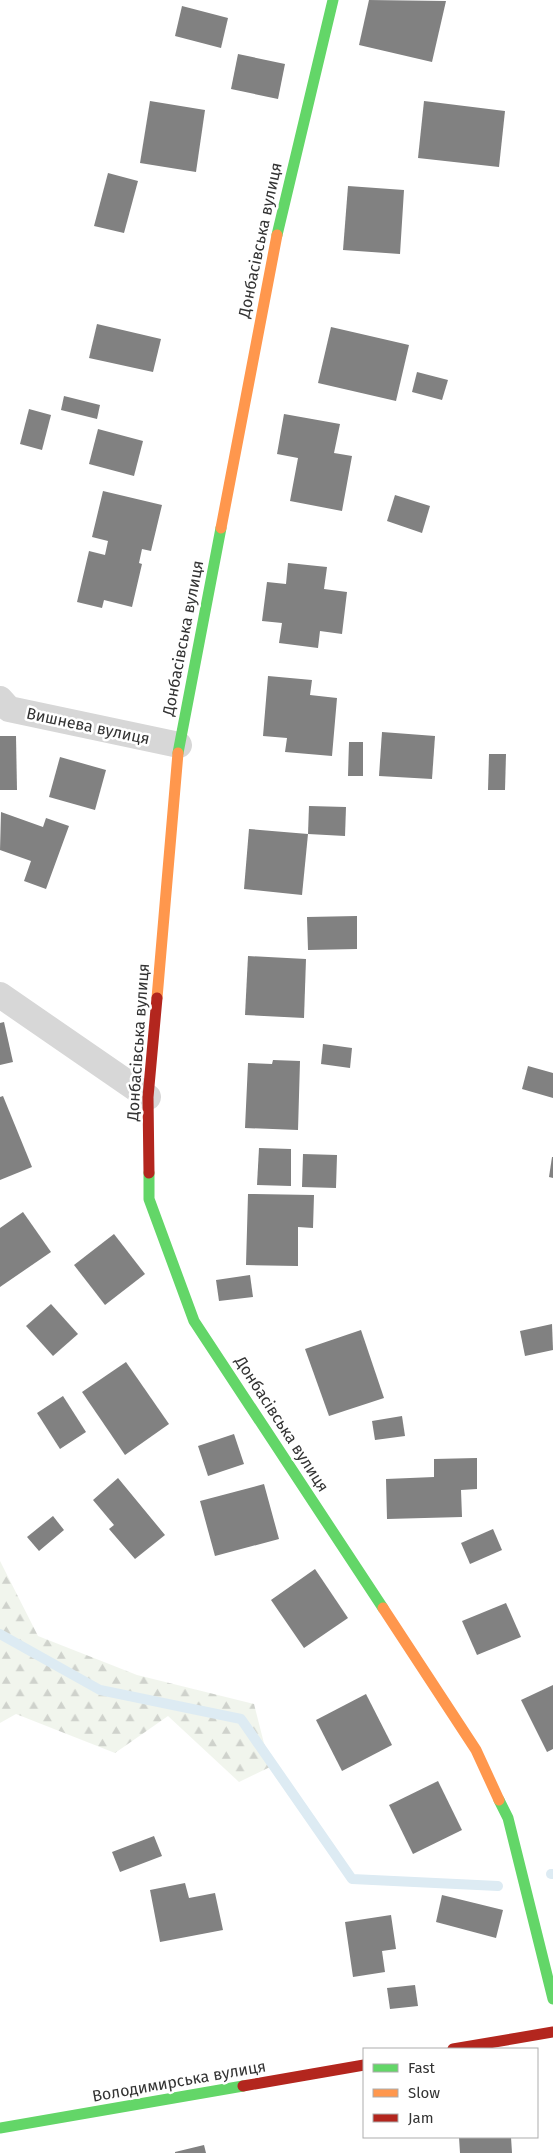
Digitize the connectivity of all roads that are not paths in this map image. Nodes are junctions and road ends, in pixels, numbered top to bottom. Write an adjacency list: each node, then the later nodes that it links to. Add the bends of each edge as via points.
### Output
1 (333, 0): 3 (street, Донбасівська вулиця, via 283,203)
2 (0, 699): 3 (street, Вишнева вулиця, via 9,709)
3 (179, 745): 5 (street, Донбасівська вулиця)
4 (0, 996): 5 (street)
5 (148, 1097): 6 (street, Донбасівська вулиця, via 149,1199 194,1321 476,1750 508,1818)
6 (553, 1998)
7 (553, 2032): 8 (street)
8 (459, 2048)
9 (363, 2065): 10 (street, Володимирська вулиця)
10 (0, 2128)

